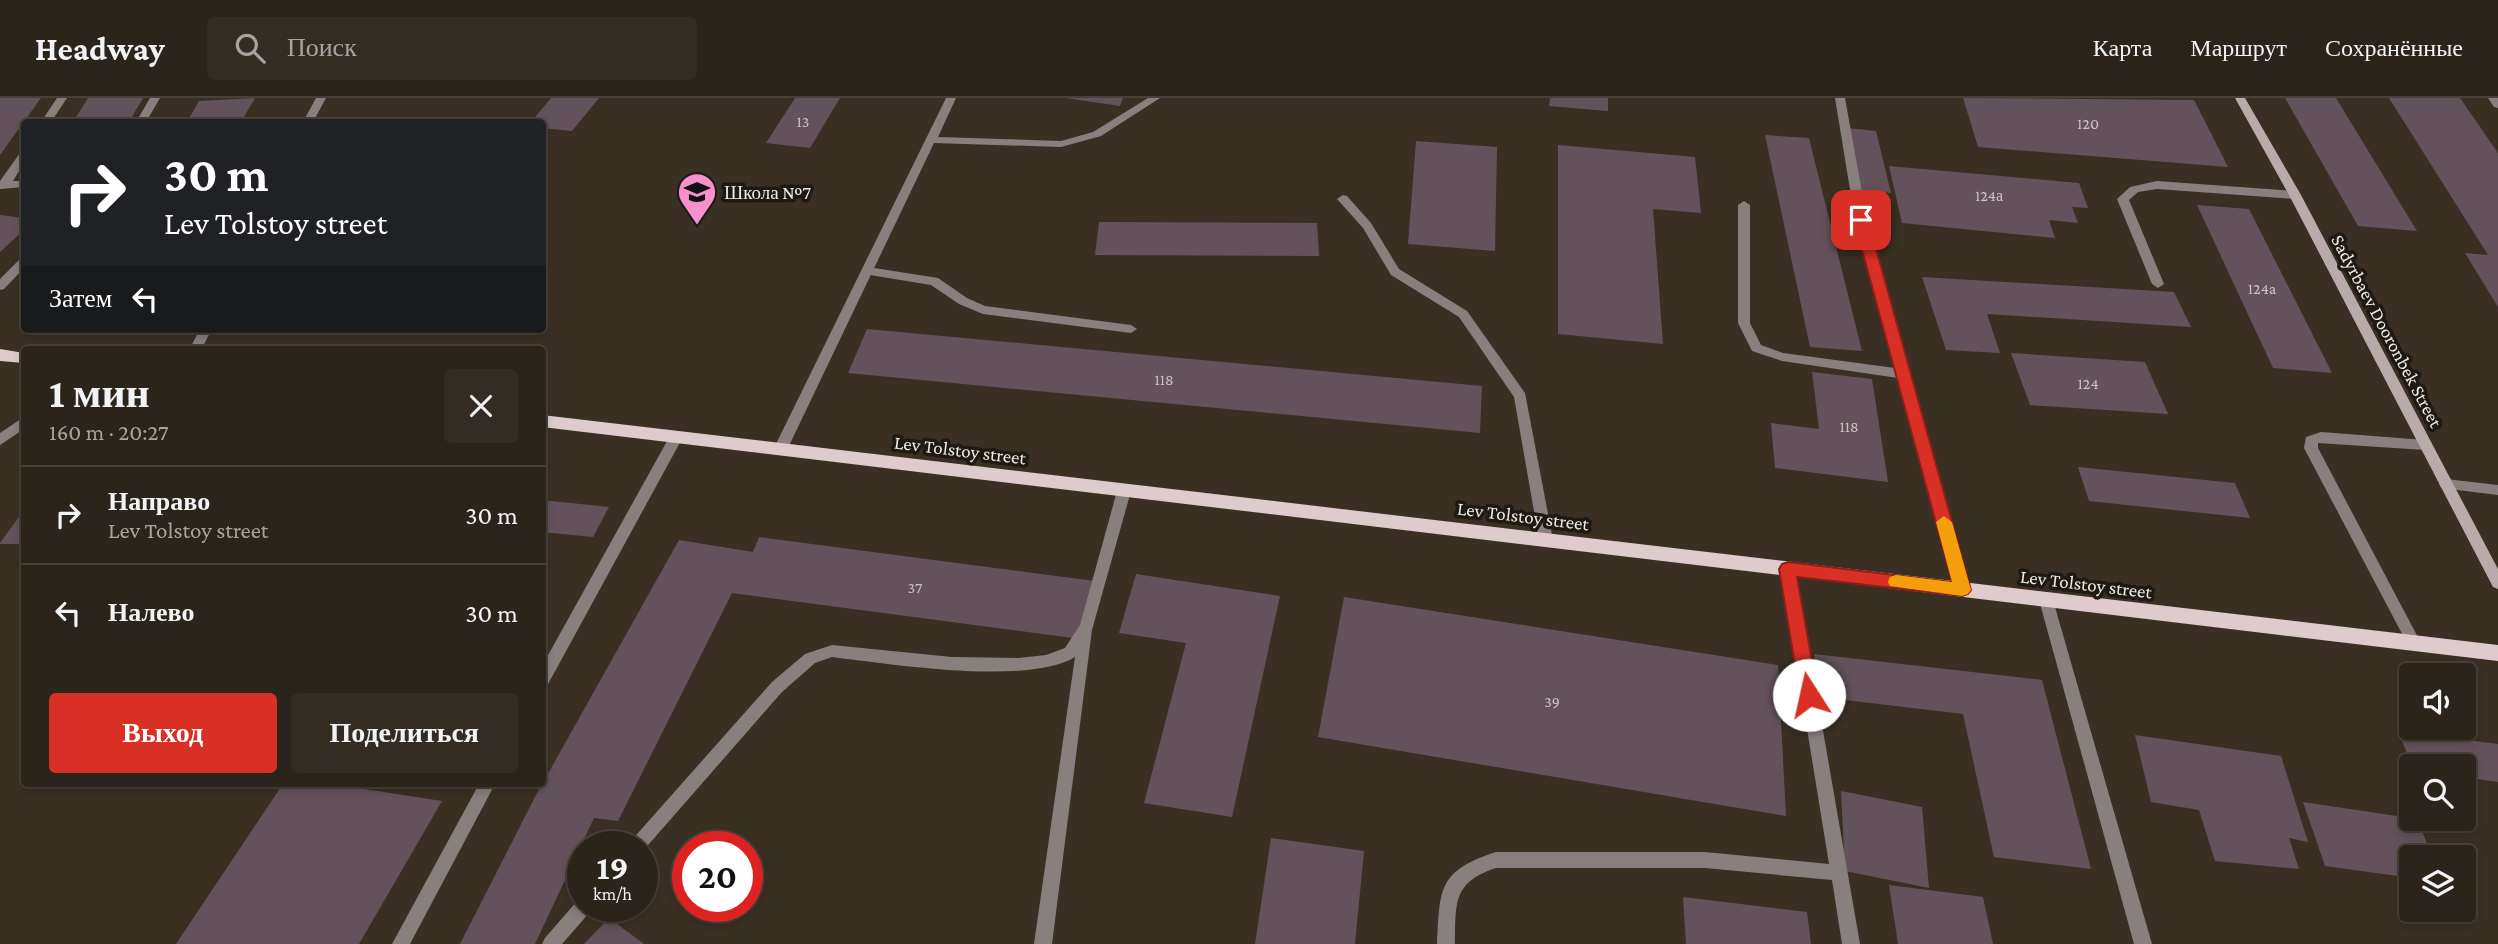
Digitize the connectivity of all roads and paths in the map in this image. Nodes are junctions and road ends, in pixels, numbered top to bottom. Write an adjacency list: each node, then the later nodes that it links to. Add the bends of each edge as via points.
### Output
1 (62, 98): 10 (street)
2 (155, 98): 11 (street)
3 (321, 98): 12 (street)
4 (951, 98): 13 (street)
5 (1155, 98): 13 (street, via 1097,134 1061,144)
6 (1840, 98): 27 (street, via 1861,220)
7 (2240, 98): 17 (main road, Sadyrbaev Dooronbek Street)
8 (2493, 98): 9 (street)
9 (2498, 105)
10 (48, 119)
11 (143, 119)
12 (310, 119)
13 (932, 140): 21 (street)
14 (21, 160): 16 (street)
15 (21, 184): 16 (street)
16 (3, 185)
17 (2295, 195): 22 (street, via 2157,185 2134,189 2123,199); 32 (main road, Sadyrbaev Dooronbek Street)
18 (1343, 200): 37 (street, via 1367,226 1395,272 1463,314 1520,396)
19 (1744, 205): 27 (street, via 1744,323 1756,348 1782,357)
20 (21, 265): 23 (street)
21 (868, 271): 24 (street, via 934,281 983,310); 33 (street)
22 (2158, 284)
23 (0, 286)
24 (1131, 329)
25 (0, 355): 26 (main road)
26 (21, 358)
27 (1903, 374): 40 (street)
28 (546, 421): 30 (main road, Lev Tolstoy street)
29 (21, 424): 31 (street)
30 (676, 437): 33 (main road, Lev Tolstoy street); 45 (street)
31 (0, 440)
32 (2425, 445): 34 (main road, Sadyrbaev Dooronbek Street); 43 (street, via 2311,440 2311,448)
33 (780, 450): 36 (main road, Lev Tolstoy street)
34 (2446, 484): 35 (street); 39 (main road, Sadyrbaev Dooronbek Street)
35 (2498, 490)
36 (1124, 491): 37 (main road, Lev Tolstoy street); 42 (street)
37 (1546, 540): 38 (main road, Lev Tolstoy street)
38 (1788, 569): 40 (main road, Lev Tolstoy street); 48 (street)
39 (2498, 583)
40 (1962, 590): 41 (main road, Lev Tolstoy street)
41 (2046, 600): 43 (main road, Lev Tolstoy street); 55 (street)
42 (1087, 625): 47 (street, via 1066,655 1007,666 832,651 810,658 777,687); 52 (street)
43 (2414, 643): 44 (main road, Lev Tolstoy street)
44 (2498, 653)
45 (546, 674)
46 (485, 787): 50 (street)
47 (650, 831)
48 (1840, 873): 53 (street, via 1705,860 1496,860 1461,874 1449,894); 54 (street)
49 (570, 922): 51 (street)
50 (401, 944)
51 (551, 944)
52 (1043, 944)
53 (1446, 944)
54 (1852, 944)
55 (2143, 944)

